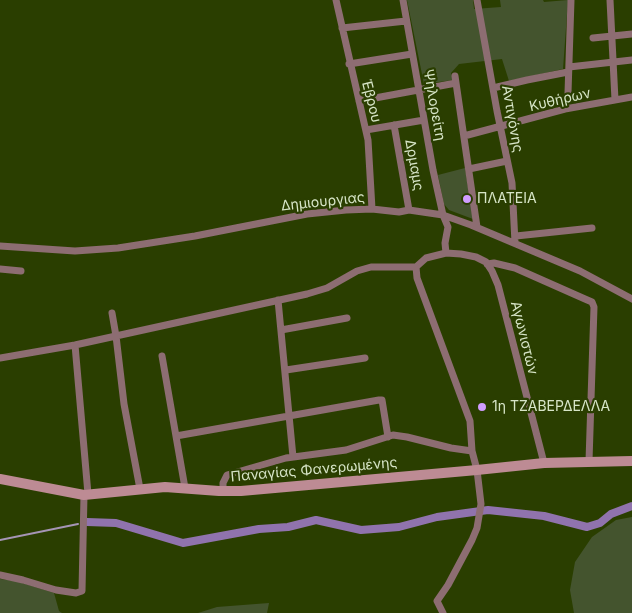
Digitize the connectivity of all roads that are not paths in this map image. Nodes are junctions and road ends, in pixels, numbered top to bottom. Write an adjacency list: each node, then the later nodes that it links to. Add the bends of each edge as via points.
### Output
1 (336, 0): 7 (street, Έβρου)
2 (403, 0): 6 (street, Ψηλορείτη)
3 (477, 0): 16 (street, Αντιγόνης)
4 (571, 0): 15 (street)
5 (610, 0): 9 (street)
6 (406, 20): 7 (street); 11 (street, Ψηλορείτη)
7 (342, 28): 14 (street, Έβρου)
8 (632, 34): 9 (street)
9 (612, 36): 10 (street); 13 (street)
10 (593, 38)
11 (412, 54): 14 (street); 17 (street, Ψηλορείτη)
12 (632, 60): 13 (street)
13 (614, 62): 15 (street); 19 (street)
14 (349, 64): 20 (street, Έβρου)
15 (569, 70): 16 (street); 21 (street)
16 (493, 88): 24 (street, Αντιγόνης)
17 (419, 89): 20 (street); 22 (street, Ψηλορείτη); 26 (street, via 455,79)
18 (632, 97): 19 (street, Κυθήρων)
19 (615, 100): 21 (street, Κυθήρων)
20 (359, 101): 25 (street, Έβρου)
21 (565, 109): 24 (street, Κυθήρων)
22 (424, 120): 23 (street); 31 (street, Ψηλορείτη)
23 (394, 125): 25 (street); 30 (street, Δρμαμς)
24 (500, 127): 26 (street, Κυθήρων); 27 (street, Αντιγόνης)
25 (366, 130): 29 (street, Έβρου)
26 (464, 136): 28 (street)
27 (507, 161): 28 (street); 34 (street, Αντιγόνης)
28 (469, 168): 32 (street)
29 (372, 209): 30 (street, Δημιουργιας); 35 (street, Δημιουργιας, via 308,214 118,248 75,251)
30 (409, 210): 31 (street, Δημιουργιας)
31 (443, 215): 32 (street, Δημιουργιας); 36 (street, Ψηλορείτη, via 448,227)
32 (477, 227): 34 (street, Δημιουργιας)
33 (592, 228): 34 (street)
34 (516, 240): 41 (street, Δημιουργιας)
35 (0, 246)
36 (446, 253): 37 (street, via 476,257); 38 (street, via 426,258)
37 (487, 264): 57 (street, via 515,268 592,302); 59 (street, Αγωνιστών, via 498,284)
38 (416, 267): 42 (street, via 357,270 328,288); 55 (street, via 417,278 470,421)
39 (0, 269): 40 (street)
40 (21, 271)
41 (632, 299)
42 (278, 300): 45 (street); 46 (street)
43 (112, 313): 46 (street)
44 (347, 318): 45 (street)
45 (282, 330): 51 (street)
46 (116, 336): 47 (street); 63 (street, via 124,404)
47 (75, 345): 49 (street); 65 (street)
48 (162, 356): 53 (street)
49 (0, 358)
50 (365, 358): 51 (street)
51 (286, 370): 52 (street)
52 (290, 415): 53 (street); 54 (street, via 382,400); 56 (street)
53 (176, 436): 62 (street)
54 (388, 436): 55 (street); 56 (street, via 346,450)
55 (472, 451): 60 (street)
56 (293, 457): 64 (street, via 227,475)
57 (589, 461): 58 (main road, Παναγίας Φανερωμένης); 59 (main road, Παναγίας Φανερωμένης)
58 (632, 461)
59 (544, 462): 60 (main road, Παναγίας Φανερωμένης)
60 (477, 470): 64 (main road, Παναγίας Φανερωμένης); 67 (street, via 480,516 472,540 437,601)
61 (0, 479): 65 (main road, Παναγίας Φανερωμένης)
62 (185, 488): 63 (main road, Παναγίας Φανερωμένης); 64 (main road, Παναγίας Φανερωμένης)
63 (140, 489): 65 (main road, Παναγίας Φανερωμένης)
64 (223, 491)
65 (86, 494): 66 (street, via 82,591 56,590)
66 (0, 575)
67 (443, 613)

